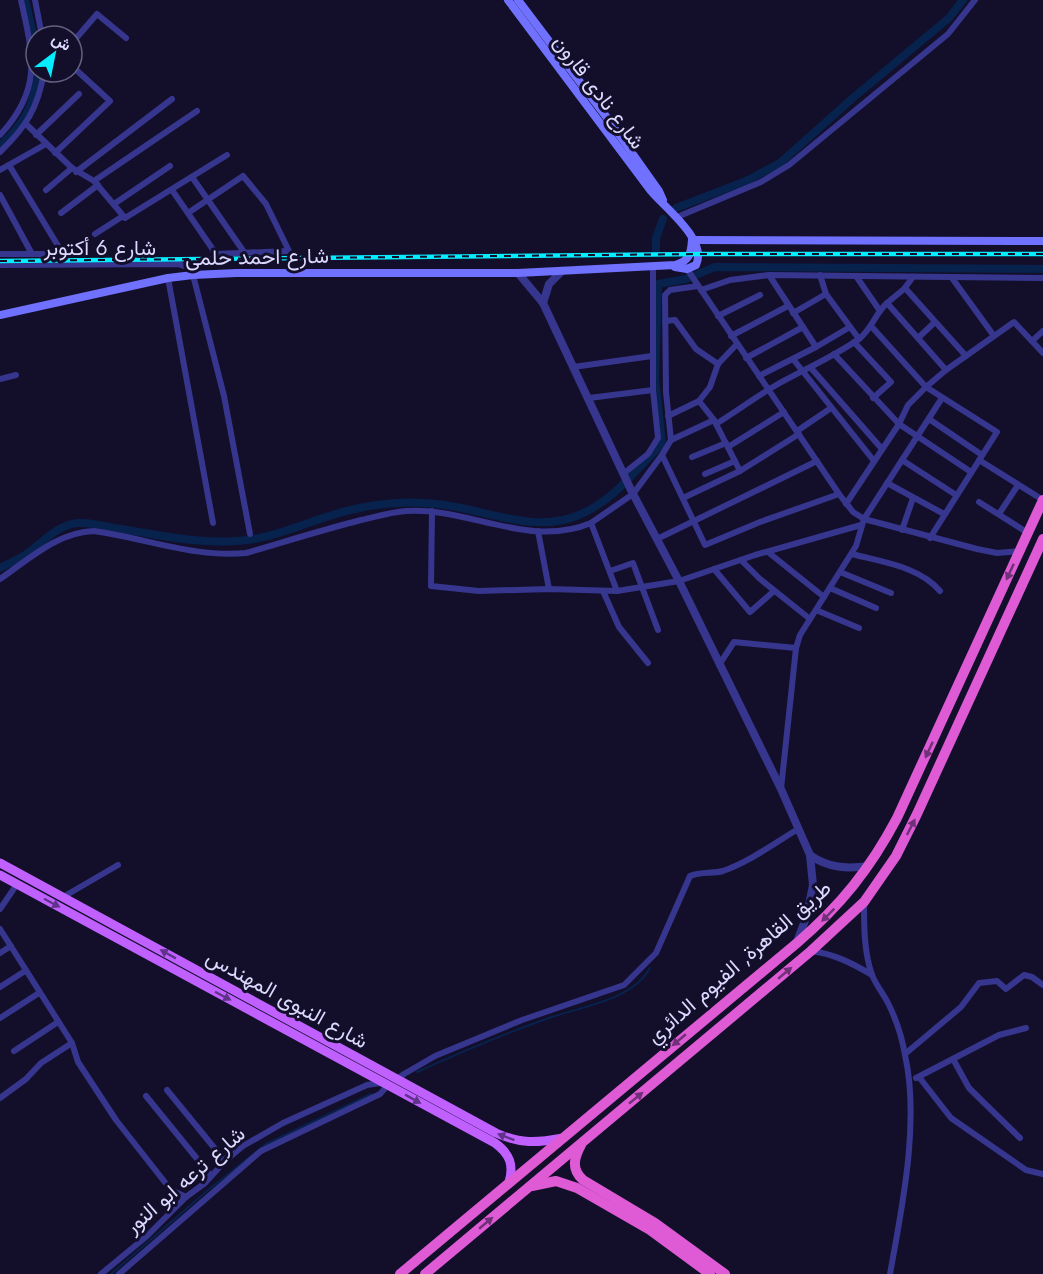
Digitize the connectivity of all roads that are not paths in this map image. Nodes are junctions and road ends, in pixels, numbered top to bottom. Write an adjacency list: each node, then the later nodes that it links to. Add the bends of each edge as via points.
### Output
1 (21, 0): 15 (street, via 32,52 30,83 19,112)
2 (35, 0): 6 (street)
3 (508, 0): 5 (main road, شارع نادى قارون)
4 (975, 0): 35 (street, via 948,34 789,165 761,182)
5 (518, 4): 35 (main road, شارع نادى قارون, via 608,119 664,204)
6 (40, 24)
7 (84, 29): 8 (street, via 97,14)
8 (126, 38)
9 (84, 77): 19 (street, via 110,101)
10 (42, 84): 14 (street)
11 (79, 94): 16 (street)
12 (172, 99): 24 (street)
13 (197, 111): 26 (street)
14 (26, 124): 16 (street); 18 (street)
15 (0, 135)
16 (36, 135): 17 (street)
17 (46, 144): 19 (street); 21 (street)
18 (0, 152)
19 (55, 153): 24 (street)
20 (227, 154): 25 (street)
21 (9, 165): 23 (street); 42 (street)
22 (170, 166): 31 (street)
23 (0, 170)
24 (74, 170): 26 (street); 27 (street)
25 (192, 177): 28 (street); 30 (street)
26 (96, 183): 31 (street); 32 (street)
27 (46, 190)
28 (172, 190): 33 (street); 34 (street)
29 (0, 195): 41 (street)
30 (207, 200): 33 (street); 39 (street); 39 (street, via 243,176 266,204 289,251)
31 (114, 204): 34 (street)
32 (61, 213)
33 (188, 213): 39 (street, via 216,254)
34 (123, 216): 36 (street)
35 (677, 217): 37 (main road, شارع نادى قارون)
36 (95, 234)
37 (692, 240): 38 (main road); 46 (main road, شارع نادى قارون, via 699,260)
38 (1043, 241)
39 (244, 252)
40 (0, 254): 41 (street, شارع 6 أكتوبر)
41 (32, 254): 42 (street, شارع 6 أكتوبر)
42 (63, 254): 43 (street, شارع 6 أكتوبر)
43 (81, 254)
44 (0, 265): 49 (street, شارع 6 أكتوبر, via 178,264)
45 (653, 267): 46 (main road, شارع احمد حلمى); 47 (main road, شارع احمد حلمى); 83 (street)
46 (687, 269): 57 (street)
47 (562, 271): 48 (main road, شارع احمد حلمى); 61 (street, via 549,284)
48 (518, 273): 49 (main road, شارع احمد حلمى); 61 (street)
49 (195, 274): 54 (main road, شارع احمد حلمى); 144 (street, via 224,396)
50 (769, 274): 51 (street); 57 (street); 63 (street)
51 (820, 275): 52 (street); 59 (street)
52 (856, 276): 53 (street); 64 (street)
53 (912, 277): 55 (street); 58 (street)
54 (168, 278): 66 (main road, شارع احمد حلمى); 139 (street)
55 (952, 278): 56 (street); 75 (street)
56 (1043, 278)
57 (699, 286): 67 (street); 68 (street, via 667,292)
58 (905, 288): 62 (street); 69 (street)
59 (826, 294): 65 (street); 72 (street)
60 (760, 295): 67 (street)
61 (543, 303): 88 (street)
62 (887, 303): 64 (street); 76 (street)
63 (788, 306): 65 (street); 74 (street)
64 (880, 311): 70 (street)
65 (794, 313): 71 (street)
66 (0, 315)
67 (718, 316): 74 (street)
68 (665, 321): 87 (street, via 675,320 696,349); 104 (street)
69 (935, 322): 76 (street); 84 (street)
70 (871, 326): 77 (street); 95 (street)
71 (803, 327): 80 (street); 85 (street)
72 (850, 327): 77 (street); 80 (street)
73 (1043, 331): 78 (street)
74 (731, 336): 79 (street)
75 (994, 336): 78 (street, via 1014,322); 84 (street)
76 (918, 338): 90 (street)
77 (856, 341): 82 (street); 99 (street, via 891,382)
78 (1032, 341): 81 (street)
79 (737, 345): 85 (street); 87 (street)
80 (816, 347): 86 (street)
81 (1043, 353)
82 (834, 354): 89 (street); 99 (street)
83 (652, 356): 88 (street); 96 (street)
84 (966, 356): 90 (street)
85 (746, 358): 93 (street)
86 (793, 359): 91 (street); 93 (street)
87 (718, 364): 101 (street, via 710,387)
88 (573, 367): 98 (street)
89 (811, 368): 91 (street); 112 (street)
90 (946, 370): 95 (street)
91 (801, 372): 97 (street); 102 (street)
92 (15, 375): 94 (street)
93 (759, 376): 97 (street)
94 (0, 379)
95 (926, 387): 100 (street); 107 (street, via 908,405)
96 (653, 390): 98 (street); 123 (street, via 658,438)
97 (768, 390): 103 (street); 106 (street)
98 (589, 398): 123 (street)
99 (873, 398): 107 (street)
100 (942, 398): 105 (street); 115 (street, via 997,432)
101 (699, 402): 104 (street); 106 (street)
102 (831, 408): 108 (street); 119 (street)
103 (784, 412): 108 (street); 111 (street)
104 (668, 416): 110 (street)
105 (929, 419): 109 (street); 115 (street)
106 (715, 422): 110 (street); 111 (street)
107 (899, 424): 109 (street); 112 (street)
108 (798, 433): 118 (street); 120 (street)
109 (916, 437): 116 (street); 121 (street)
110 (671, 440): 113 (street)
111 (727, 445): 114 (street); 117 (street)
112 (882, 449): 119 (street)
113 (662, 455): 126 (street); 129 (street)
114 (692, 457)
115 (981, 457): 121 (street); 125 (street)
116 (902, 460): 124 (street); 128 (street)
117 (735, 461): 120 (street); 122 (street)
118 (817, 461): 127 (street); 137 (street)
119 (874, 461): 133 (street)
120 (741, 471): 129 (street)
121 (971, 472): 128 (street)
122 (705, 474)
123 (624, 477): 126 (street)
124 (887, 483): 130 (street); 138 (street)
125 (1018, 485): 131 (street); 136 (street)
126 (632, 492): 140 (street); 146 (street)
127 (839, 494): 133 (street); 137 (street, via 705,545)
128 (956, 495): 135 (street)
129 (683, 498): 137 (street)
130 (913, 498): 135 (street); 141 (street)
131 (1043, 500): 143 (highway, طريق القاهرة, الفيوم الدائري)
132 (979, 502): 136 (street)
133 (846, 504): 138 (street)
134 (432, 511): 142 (street); 155 (street, via 383,515 231,554 108,533 79,532 48,546); 158 (street, via 431,586 479,591)
135 (944, 514): 145 (street)
136 (999, 514): 143 (street)
137 (694, 521): 146 (street)
138 (863, 522): 141 (street); 149 (street); 150 (street)
139 (213, 523)
140 (591, 523): 142 (street, via 565,531); 153 (street)
141 (902, 530): 145 (street)
142 (538, 531): 158 (street)
143 (1028, 533): 148 (highway, طريق القاهرة, الفيوم الدائري)
144 (250, 534)
145 (930, 538): 148 (street, via 997,553)
146 (657, 539): 156 (street)
147 (1042, 543): 175 (highway, طريق القاهرة, الفيوم الدائري)
148 (1020, 551): 174 (highway, طريق القاهرة, الفيوم الدائري, one-way to 174)
149 (768, 552): 151 (street); 165 (street)
150 (852, 554): 154 (street); 163 (street, via 908,570 932,582)
151 (741, 560): 152 (street); 162 (street)
152 (714, 569): 156 (street); 162 (street, via 750,612)
153 (610, 571): 159 (street, via 633,563); 161 (street)
154 (840, 572): 157 (street); 164 (street)
155 (0, 579)
156 (678, 581): 159 (street); 173 (street)
157 (830, 588): 165 (street); 166 (street)
158 (549, 589): 160 (street)
159 (642, 589): 161 (street); 170 (street)
160 (603, 591): 161 (street); 172 (street, via 619,627)
161 (617, 591)
162 (774, 591): 168 (street)
163 (940, 591)
164 (891, 592)
165 (824, 597): 167 (street)
166 (876, 608)
167 (816, 610): 168 (street); 169 (street)
168 (810, 619): 171 (street)
169 (859, 628)
170 (658, 630)
171 (796, 648): 173 (street, via 735,642); 176 (street)
172 (648, 663)
173 (719, 665): 176 (street)
174 (953, 698): 175 (highway); 181 (highway, طريق القاهرة, الفيوم الدائري, one-way to 181)
175 (967, 705): 185 (highway, طريق القاهرة, الفيوم الدائري, one-way to 175, via 896,856)
176 (781, 789): 177 (street)
177 (798, 829): 178 (street); 208 (street, via 733,867 690,876 656,953 624,986 435,1056)
178 (810, 855): 181 (street, via 836,867); 188 (street, via 813,885)
179 (0, 863): 184 (main road, شارع النبوى المهندس)
180 (118, 865): 184 (street)
181 (870, 866): 188 (highway, طريق القاهرة, الفيوم الدائري, one-way to 188)
182 (0, 875): 183 (main road, شارع النبوى المهندس)
183 (17, 884): 186 (street); 197 (main road, شارع النبوى المهندس, one-way to 197)
184 (63, 897): 197 (main road, شارع النبوى المهندس, one-way to 184)
185 (864, 902): 190 (highway, طريق القاهرة, الفيوم الدائري); 193 (street, via 864,936)
186 (0, 909)
187 (0, 929): 189 (street)
188 (797, 943): 204 (highway, طريق القاهرة, الفيوم الدائري, one-way to 204)
189 (11, 946): 191 (street); 192 (street)
190 (811, 951): 193 (street, via 846,960); 206 (highway, طريق القاهرة, الفيوم الدائري, one-way to 190)
191 (0, 953)
192 (25, 970): 195 (street); 196 (street)
193 (872, 976): 203 (street, via 888,1003)
194 (1043, 985): 203 (street, via 1024,975 1006,988 997,981 979,983 961,1007)
195 (0, 987)
196 (39, 993): 198 (street); 199 (street)
197 (250, 1004): 208 (main road, شارع النبوى المهندس); 210 (main road, شارع النبوى المهندس)
198 (0, 1018)
199 (58, 1022): 201 (street); 202 (street)
200 (1026, 1028): 205 (street, via 999,1035)
201 (72, 1043): 213 (street); 222 (street, via 78,1062 116,1120 171,1191)
202 (14, 1051)
203 (905, 1054): 209 (street)
204 (662, 1055): 206 (highway); 214 (highway, طريق القاهرة, الفيوم الدائري)
205 (953, 1059): 207 (street); 215 (street, via 969,1088)
206 (672, 1068): 216 (highway, طريق القاهرة, الفيوم الدائري, one-way to 206)
207 (919, 1077): 209 (street); 218 (street, via 951,1118 1026,1170)
208 (397, 1079): 210 (main road); 214 (main road, شارع النبوى المهندس, one-way to 208, via 534,1142 510,1139)
209 (910, 1079): 231 (street, via 906,1174)
210 (388, 1085): 217 (street, شارع ترعه ابو النور, via 367,1085 283,1123); 220 (main road, شارع النبوى المهندس, one-way to 220, via 502,1148 511,1161); 226 (street, شارع ترعه ابو النور, via 380,1094 261,1151)
211 (167, 1090): 217 (street)
212 (146, 1096): 219 (street)
213 (0, 1098)
214 (563, 1138): 220 (highway, طريق القاهرة, الفيوم الدائري)
215 (1020, 1138)
216 (583, 1141): 221 (highway, طريق القاهرة, الفيوم الدائري); 230 (highway, via 574,1164 583,1180 655,1223)
217 (225, 1161): 219 (street, شارع ترعه ابو النور)
218 (1043, 1174)
219 (211, 1176): 222 (street, شارع ترعه ابو النور)
220 (509, 1182): 223 (highway, طريق القاهرة, الفيوم الدائري)
221 (528, 1187): 224 (highway, طريق القاهرة, الفيوم الدائري, one-way to 221); 229 (highway, via 556,1181 577,1188 650,1230)
222 (186, 1197): 225 (street, شارع ترعه ابو النور)
223 (454, 1228): 224 (highway); 227 (highway, طريق القاهرة, الفيوم الدائري)
224 (464, 1241): 228 (highway, طريق القاهرة, الفيوم الدائري)
225 (101, 1274)
226 (119, 1274)
227 (400, 1274)
228 (425, 1274)
229 (710, 1274)
230 (725, 1274)
231 (890, 1274)

